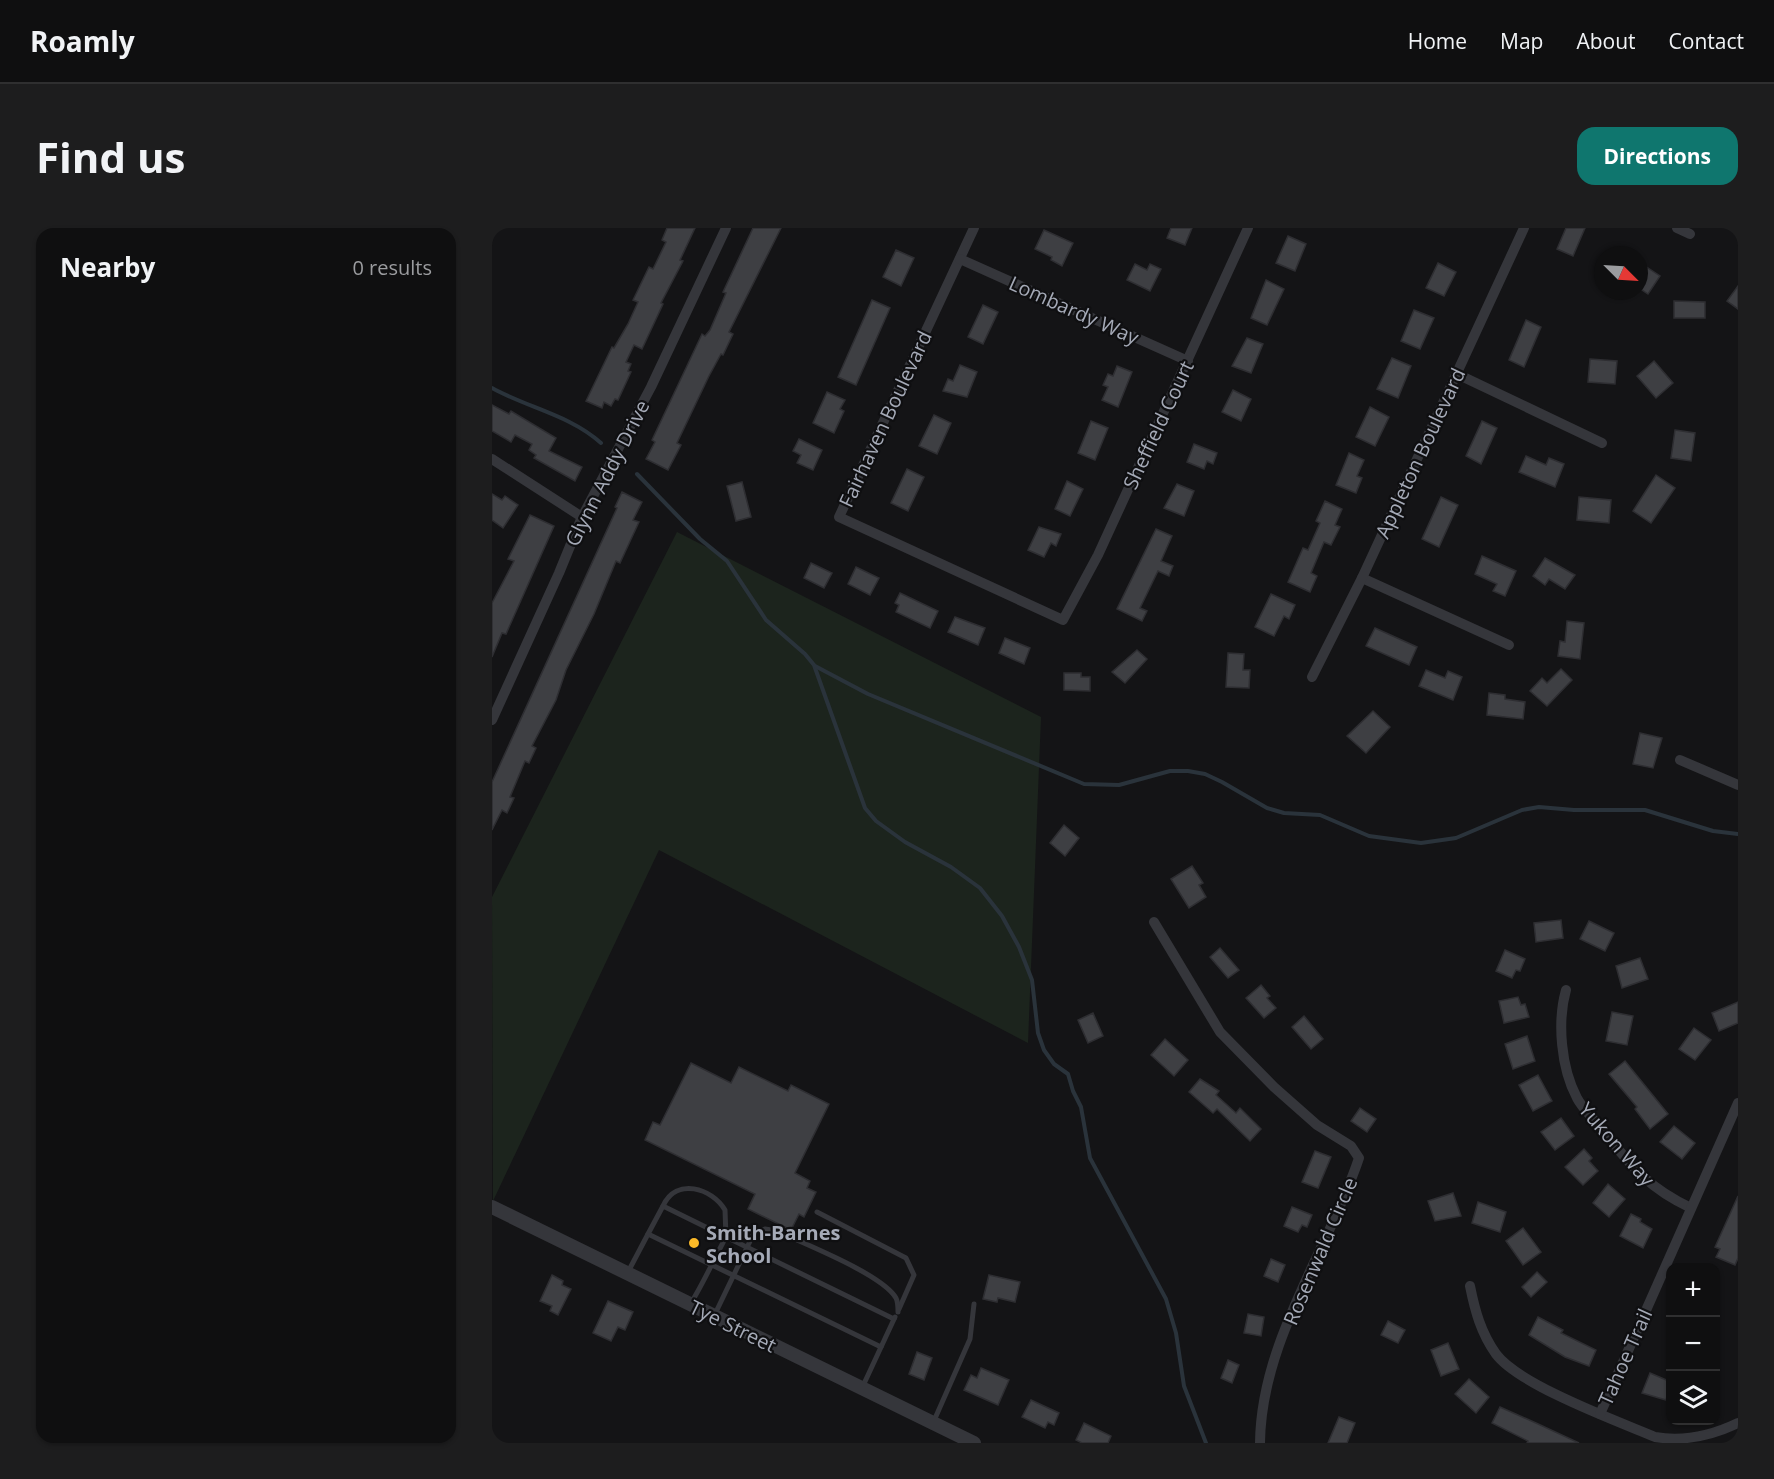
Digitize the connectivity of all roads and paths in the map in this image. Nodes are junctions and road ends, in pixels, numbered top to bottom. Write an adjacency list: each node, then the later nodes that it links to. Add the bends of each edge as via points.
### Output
1 (726, 228): 12 (street, Glynn Addy Drive, via 651,387)
2 (974, 228): 7 (street, Fairhaven Boulevard)
3 (1248, 228): 8 (street, Sheffield Court)
4 (1524, 228): 9 (street, Appleton Boulevard)
5 (1677, 228): 6 (street)
6 (1690, 234)
7 (960, 259): 8 (street, Lombardy Way); 14 (street, Fairhaven Boulevard, via 839,517)
8 (1188, 361): 14 (street, Sheffield Court, via 1098,555)
9 (1457, 374): 10 (street); 13 (street, Appleton Boulevard)
10 (1602, 443)
11 (492, 459): 12 (street)
12 (582, 517): 17 (street, Glynn Addy Drive)
13 (1362, 578): 15 (street); 16 (street, Appleton Boulevard)
14 (1063, 620)
15 (1509, 645)
16 (1312, 677)
17 (492, 720)
18 (1680, 760): 19 (street)
19 (1738, 785)
20 (1154, 922): 45 (street, Rosenwald Circle, via 1220,1032 1274,1087 1317,1125 1351,1146 1359,1158 1278,1351)
21 (1566, 990): 25 (street, Yukon Way, via 1561,1025 1563,1052 1577,1098 1636,1172 1664,1195)
22 (1738, 1103): 25 (street, Tahoe Trail)
23 (663, 1206): 27 (lane); 28 (lane); 28 (lane, via 680,1190 710,1193 726,1210)
24 (492, 1207): 31 (street, Tye Street)
25 (1691, 1208): 41 (street, Tahoe Trail)
26 (817, 1212): 36 (lane, via 906,1258 914,1275)
27 (648, 1234): 30 (lane); 31 (lane)
28 (726, 1237): 29 (lane); 30 (lane)
29 (747, 1247): 32 (lane); 36 (lane, via 753,1235 765,1229 777,1231 873,1278 889,1289 897,1300); 38 (lane)
30 (712, 1265): 32 (lane); 34 (lane)
31 (627, 1274): 34 (street, Tye Street)
32 (735, 1276): 37 (lane); 39 (lane)
33 (1470, 1286): 41 (street, via 1478,1323 1506,1366)
34 (690, 1304): 37 (street, Tye Street)
35 (974, 1304): 43 (lane, via 970,1339)
36 (898, 1312): 38 (lane)
37 (713, 1316): 40 (street, Tye Street)
38 (894, 1319): 39 (lane)
39 (881, 1347): 40 (lane)
40 (861, 1389): 43 (street, Tye Street)
41 (1600, 1414): 42 (street, via 1655,1437 1677,1441 1718,1433)
42 (1738, 1423)
43 (933, 1424): 44 (street, Tye Street)
44 (974, 1443)
45 (1260, 1443)

